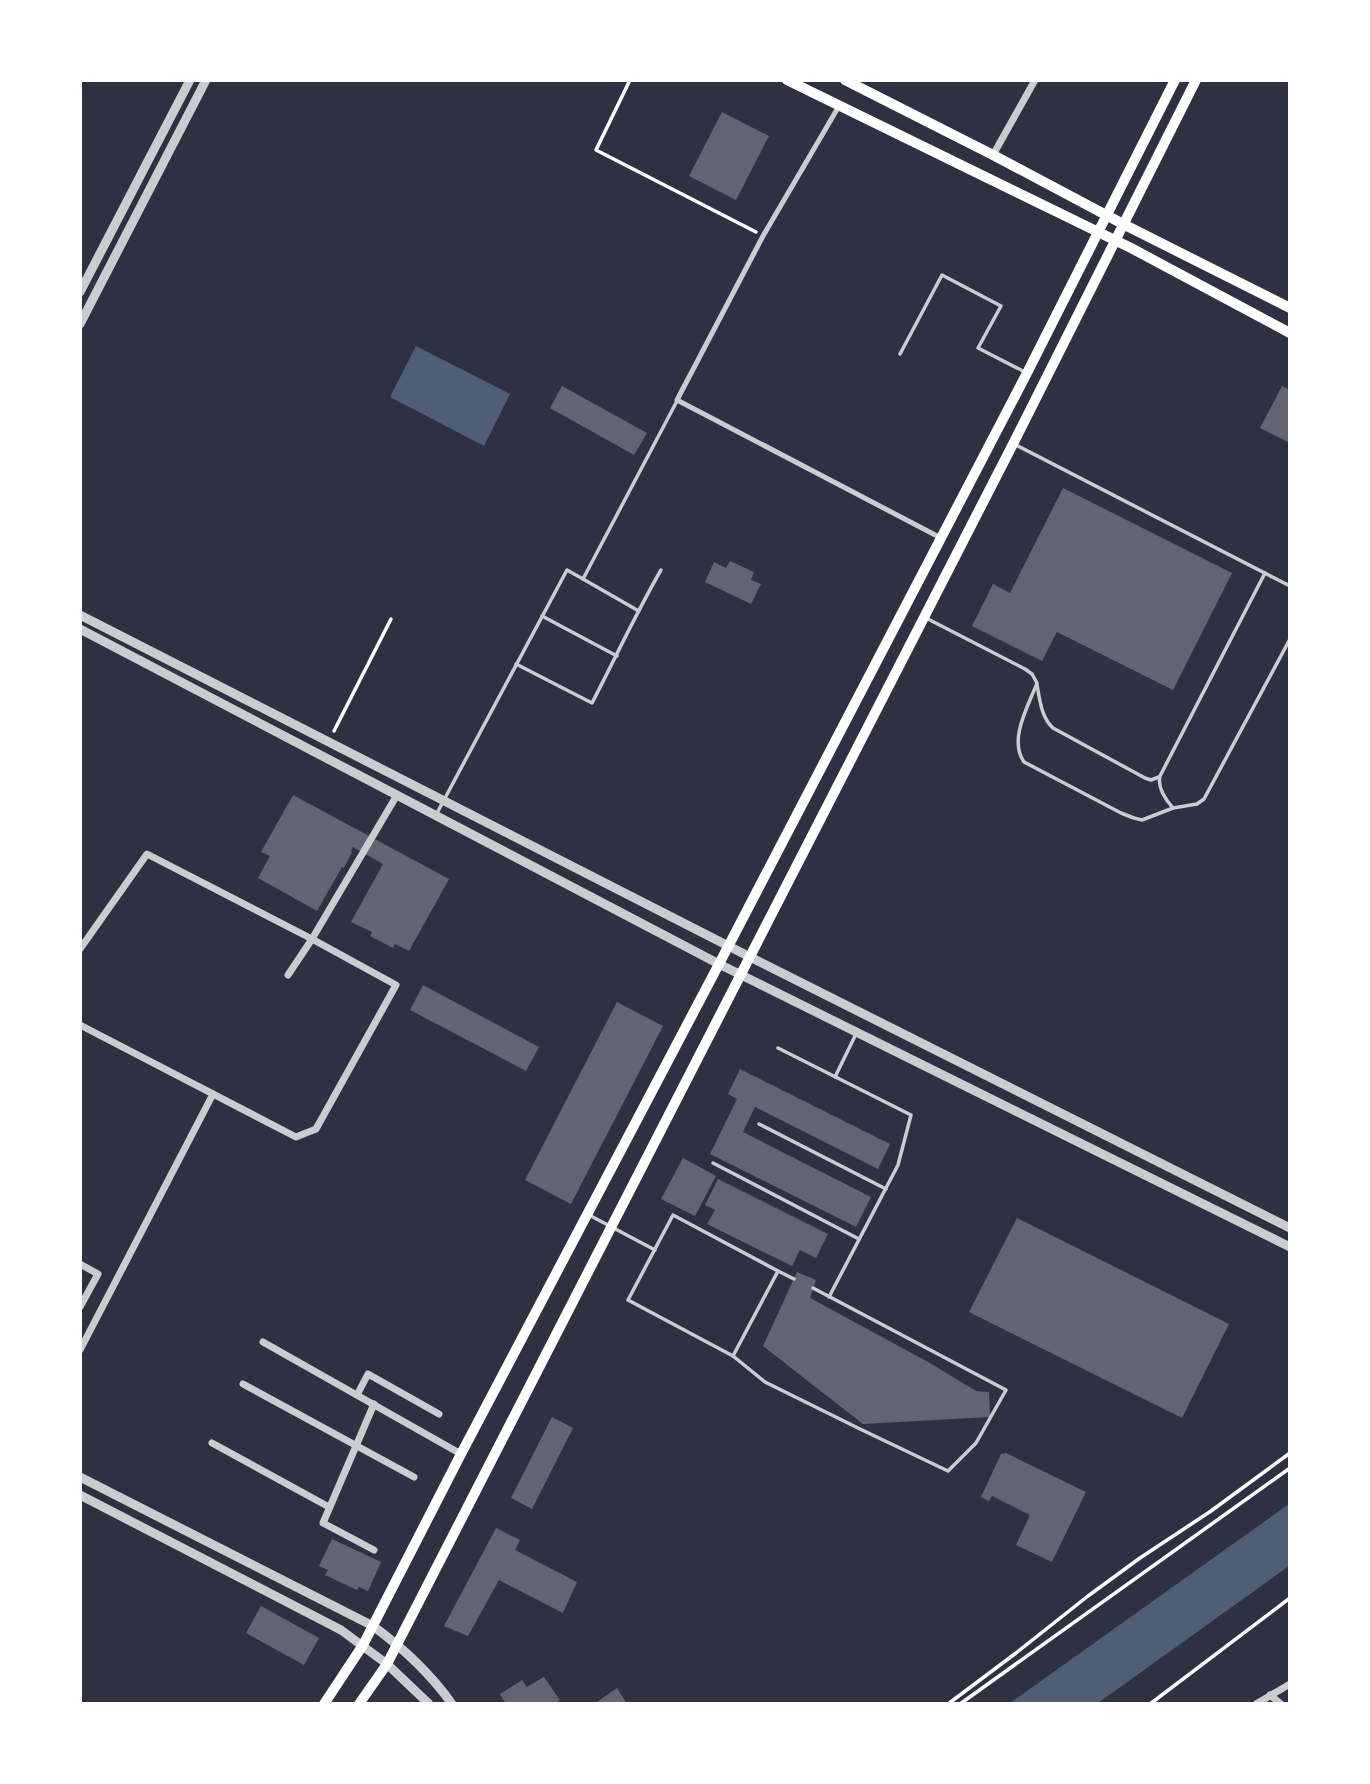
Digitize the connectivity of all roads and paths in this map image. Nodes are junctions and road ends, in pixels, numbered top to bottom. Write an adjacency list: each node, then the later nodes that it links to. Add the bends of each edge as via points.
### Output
1 (190, 80): 16 (street)
2 (206, 80): 18 (street)
3 (630, 80): 14 (path, via 596,150)
4 (787, 80): 9 (main road)
5 (845, 80): 10 (main road)
6 (1035, 80): 10 (street)
7 (1175, 80): 11 (main road)
8 (1196, 80): 12 (main road)
9 (839, 106): 13 (main road); 14 (street)
10 (993, 155): 11 (main road)
11 (1106, 215): 12 (main road); 13 (main road)
12 (1123, 224): 15 (main road); 17 (main road)
13 (1097, 233): 15 (main road); 21 (main road)
14 (763, 236): 22 (street)
15 (1114, 241): 19 (main road); 23 (main road)
16 (80, 292)
17 (1290, 308)
18 (80, 324)
19 (1290, 333)
20 (900, 354): 21 (lane, via 942,275 1001,306 978,348)
21 (1027, 373): 24 (main road)
22 (677, 400): 24 (street); 27 (lane)
23 (1013, 444): 26 (lane); 32 (main road)
24 (941, 538): 50 (main road)
25 (661, 570): 29 (lane)
26 (1265, 573): 28 (lane); 40 (lane)
27 (583, 579): 29 (lane); 31 (lane, via 567,570)
28 (1289, 586)
29 (637, 610): 36 (lane)
30 (80, 615): 39 (street)
31 (542, 616): 36 (lane); 37 (lane)
32 (924, 617): 38 (lane, via 1026,669); 52 (main road)
33 (391, 619): 39 (path)
34 (80, 629): 43 (street)
35 (1290, 639): 46 (lane, via 1204,799)
36 (617, 656): 37 (lane, via 592,703)
37 (516, 664): 44 (lane)
38 (1037, 682): 41 (lane, via 1047,723); 47 (lane, via 1021,723 1018,746 1024,762 1134,818 1142,820)
39 (328, 742): 44 (street)
40 (1160, 776): 41 (lane); 42 (lane)
41 (1144, 778): 42 (lane)
42 (1161, 790): 45 (lane)
43 (397, 795): 48 (street); 49 (street)
44 (443, 800): 48 (lane); 50 (street)
45 (1166, 800): 46 (lane); 47 (lane)
46 (1173, 808): 47 (lane)
47 (1164, 811)
48 (436, 815): 53 (street)
49 (312, 939): 51 (street, via 147,854); 54 (street); 60 (street, via 396,985 316,1129 296,1137)
50 (728, 945): 52 (street); 53 (main road)
51 (80, 949)
52 (750, 957): 55 (main road); 66 (street)
53 (719, 964): 55 (street); 64 (main road)
54 (288, 975)
55 (741, 975): 57 (street); 65 (main road)
56 (80, 1025): 60 (street)
57 (857, 1032): 59 (lane); 68 (street)
58 (778, 1048): 59 (lane)
59 (835, 1077): 63 (lane, via 911,1115 898,1166)
60 (214, 1094): 77 (street)
61 (759, 1124): 63 (lane)
62 (713, 1163): 67 (lane)
63 (886, 1189): 67 (lane)
64 (587, 1214): 65 (lane); 86 (main road)
65 (611, 1227): 69 (lane); 95 (main road)
66 (1290, 1228)
67 (859, 1240): 74 (lane)
68 (1290, 1247)
69 (655, 1250): 71 (lane, via 673,1215); 78 (lane, via 628,1300)
70 (80, 1264): 75 (street, via 98,1274)
71 (778, 1271): 72 (lane); 78 (lane)
72 (794, 1279)
73 (813, 1289): 74 (lane)
74 (829, 1297): 78 (lane, via 1006,1390 976,1443 948,1471 765,1382)
75 (80, 1307)
76 (263, 1342): 80 (street)
77 (80, 1350)
78 (733, 1356)
79 (243, 1384): 84 (street)
80 (357, 1395): 81 (street); 82 (street, via 368,1374)
81 (374, 1404): 84 (street); 86 (street)
82 (439, 1414)
83 (212, 1443): 91 (street)
84 (355, 1446): 89 (street); 91 (street)
85 (1290, 1453): 104 (path, via 1088,1596)
86 (461, 1454): 94 (main road)
87 (1290, 1468): 105 (path)
88 (80, 1477): 94 (street)
89 (414, 1477)
90 (81, 1498): 96 (street, via 341,1630)
91 (329, 1507): 92 (street, via 323,1523)
92 (374, 1550)
93 (1290, 1598): 106 (path)
94 (373, 1626): 95 (street); 96 (main road)
95 (396, 1643): 97 (main road); 103 (street)
96 (363, 1646): 97 (street); 100 (main road)
97 (387, 1664): 101 (main road); 102 (street)
98 (1290, 1685): 99 (street)
99 (1270, 1696): 107 (street); 108 (street)
100 (324, 1703)
101 (359, 1703)
102 (429, 1703)
103 (452, 1703)
104 (948, 1703)
105 (960, 1703)
106 (1150, 1703)
107 (1256, 1703)
108 (1281, 1703)

